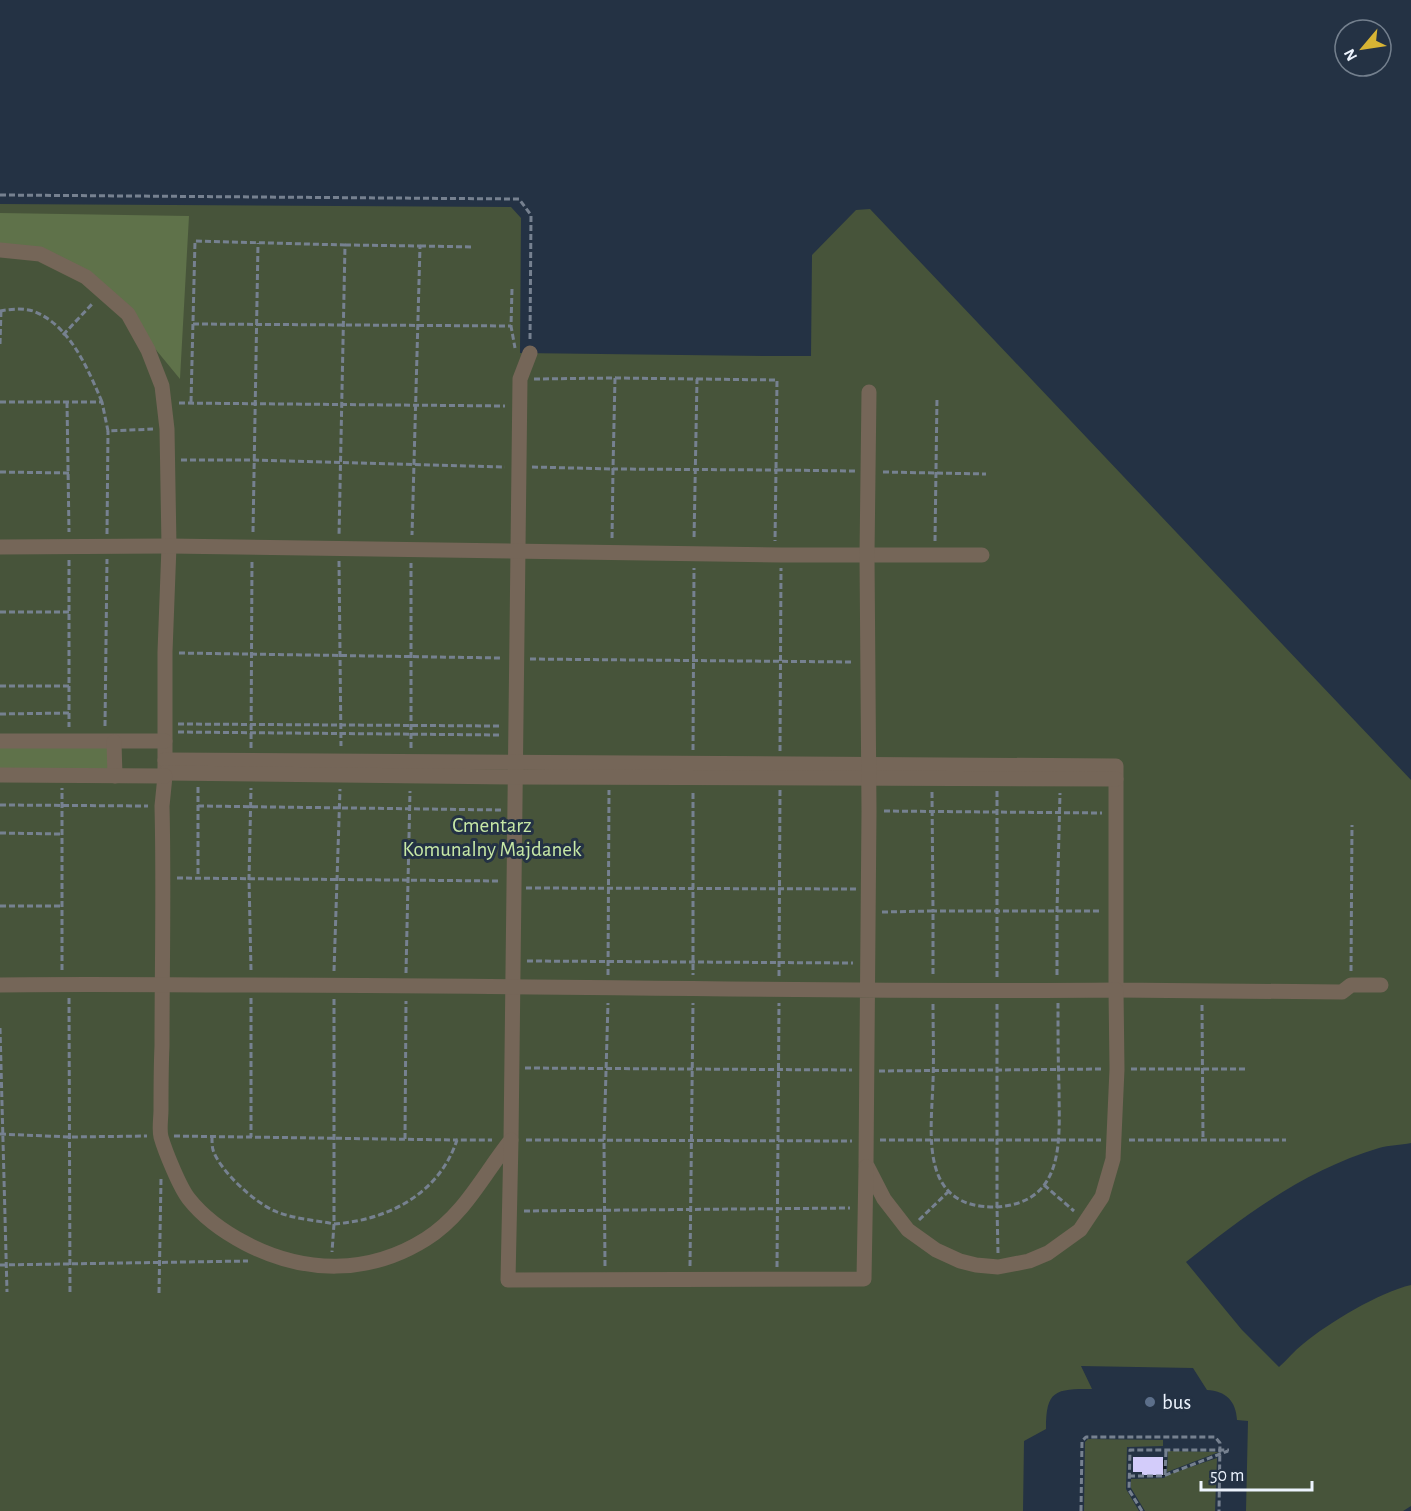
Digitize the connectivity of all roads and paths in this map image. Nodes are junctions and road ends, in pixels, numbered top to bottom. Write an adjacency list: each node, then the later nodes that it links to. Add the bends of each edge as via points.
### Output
1 (0, 195): 17 (path, via 519,199 531,215)
2 (258, 243): 3 (path); 10 (path, via 195,241); 11 (path)
3 (345, 245): 4 (path); 12 (path)
4 (420, 246): 5 (path); 13 (path)
5 (474, 247)
6 (0, 250): 8 (street, via 40,254 86,277)
7 (512, 289): 14 (path)
8 (104, 292): 15 (path); 27 (street, via 128,314 148,350)
9 (0, 311): 15 (path, via 32,311); 16 (path)
10 (193, 324): 11 (path); 26 (path)
11 (257, 324): 12 (path); 28 (path)
12 (343, 325): 13 (path); 29 (path)
13 (417, 326): 14 (path); 30 (path)
14 (512, 326): 20 (path)
15 (63, 335): 25 (path, via 82,359)
16 (0, 344)
17 (530, 353): 20 (street)
18 (615, 378): 19 (path); 20 (path); 39 (path)
19 (697, 379): 40 (path); 41 (path, via 777,380)
20 (520, 380): 31 (street)
21 (869, 392): 56 (street)
22 (937, 398): 54 (path)
23 (0, 402): 24 (path)
24 (67, 402): 25 (path); 43 (path)
25 (102, 402): 33 (path)
26 (191, 402): 27 (path); 28 (path)
27 (165, 404): 32 (street)
28 (255, 404): 29 (path); 35 (path)
29 (342, 405): 30 (path); 36 (path)
30 (415, 406): 31 (path); 37 (path)
31 (520, 407): 38 (street)
32 (167, 429): 33 (path); 34 (street)
33 (108, 431): 46 (path)
34 (168, 460): 35 (path); 44 (street)
35 (254, 460): 36 (path); 47 (path)
36 (339, 462): 37 (path); 49 (path)
37 (414, 465): 38 (path); 50 (path)
38 (518, 467): 39 (path); 51 (street)
39 (613, 469): 40 (path); 52 (path)
40 (695, 469): 41 (path); 53 (path)
41 (776, 470): 55 (path)
42 (0, 472): 43 (path)
43 (69, 473): 45 (path)
44 (169, 546): 46 (street); 47 (street); 60 (street)
45 (69, 547): 46 (street); 48 (street); 59 (path)
46 (107, 547): 82 (path)
47 (252, 547): 49 (street); 61 (path)
48 (0, 548)
49 (339, 548): 50 (street); 62 (path)
50 (411, 550): 51 (street); 63 (path)
51 (518, 552): 52 (street); 64 (street)
52 (611, 553): 53 (street)
53 (694, 554): 55 (street); 65 (path)
54 (934, 554): 56 (street); 57 (street)
55 (778, 555): 56 (street); 66 (path)
56 (867, 555): 67 (street)
57 (982, 555)
58 (0, 612): 59 (path)
59 (69, 612): 69 (path)
60 (165, 652): 61 (path); 76 (street)
61 (252, 654): 62 (path); 72 (path)
62 (340, 655): 63 (path); 73 (path)
63 (410, 656): 64 (path); 74 (path)
64 (516, 658): 65 (path); 75 (street)
65 (693, 660): 66 (path); 88 (path)
66 (780, 661): 67 (path); 89 (path)
67 (867, 662): 90 (street)
68 (0, 686): 69 (path)
69 (69, 686): 70 (path)
70 (69, 713): 71 (path); 81 (path)
71 (0, 714)
72 (251, 724): 73 (path); 76 (path); 77 (path)
73 (340, 725): 74 (path); 78 (path)
74 (410, 726): 75 (path); 79 (path)
75 (515, 731): 79 (path); 87 (street)
76 (166, 732): 77 (path); 82 (street); 86 (street)
77 (250, 733): 78 (path); 83 (path)
78 (341, 734): 79 (path); 84 (path)
79 (410, 734): 85 (path)
80 (0, 741): 81 (street)
81 (69, 742): 82 (street)
82 (109, 742): 93 (street)
83 (251, 767): 84 (street); 86 (street); 91 (street); 103 (path)
84 (340, 769): 85 (street); 104 (path)
85 (411, 769): 87 (street); 105 (path)
86 (165, 770): 91 (street); 93 (street); 101 (street)
87 (515, 770): 88 (street); 94 (street); 106 (street)
88 (693, 770): 89 (street); 94 (street); 122 (path)
89 (780, 771): 90 (street); 123 (path)
90 (869, 772): 95 (street); 98 (street, via 1116,766); 107 (street)
91 (198, 773): 102 (path)
92 (0, 775): 93 (street)
93 (115, 776)
94 (609, 777): 121 (path)
95 (932, 778): 96 (street); 108 (path)
96 (997, 779): 97 (street); 109 (path)
97 (1060, 779): 98 (street); 110 (path)
98 (1116, 779): 111 (street)
99 (0, 805): 100 (path)
100 (62, 806): 101 (path); 114 (path)
101 (162, 806): 116 (street)
102 (198, 806): 103 (path); 115 (path)
103 (251, 806): 104 (path); 117 (path)
104 (339, 808): 105 (path); 118 (path)
105 (409, 808): 106 (path); 119 (path)
106 (514, 811): 120 (street)
107 (869, 811): 108 (path); 124 (street)
108 (933, 811): 109 (path); 128 (path)
109 (997, 811): 110 (path); 129 (path)
110 (1060, 812): 111 (path); 130 (path)
111 (1116, 813): 127 (street)
112 (1352, 825): 141 (path)
113 (0, 833): 114 (path)
114 (62, 834): 126 (path)
115 (198, 878): 116 (path); 117 (path)
116 (164, 879): 138 (street)
117 (249, 879): 118 (path); 139 (path)
118 (336, 880): 119 (path); 140 (path)
119 (409, 880): 120 (path); 144 (path)
120 (513, 884): 121 (path); 132 (street)
121 (608, 888): 122 (path); 133 (path)
122 (693, 889): 123 (path); 134 (path)
123 (779, 889): 124 (path); 135 (path)
124 (868, 889): 131 (street)
125 (0, 906): 126 (path)
126 (62, 906): 137 (path)
127 (1116, 910): 130 (path); 152 (street)
128 (933, 911): 129 (path); 131 (path); 150 (path)
129 (996, 911): 130 (path); 151 (path)
130 (1057, 911): 153 (path)
131 (868, 912): 136 (street)
132 (512, 961): 133 (path); 145 (street)
133 (608, 962): 134 (path); 146 (path)
134 (693, 963): 135 (path); 147 (path)
135 (779, 963): 136 (path); 148 (path)
136 (867, 963): 149 (street)
137 (65, 984): 138 (street); 143 (street); 169 (path)
138 (162, 984): 139 (street); 168 (street)
139 (251, 985): 140 (street); 171 (path)
140 (334, 985): 144 (street); 172 (path)
141 (1351, 985): 142 (street); 154 (street, via 1342,992)
142 (1381, 985)
143 (0, 986)
144 (406, 986): 145 (street); 173 (path)
145 (512, 987): 146 (street); 156 (street)
146 (608, 988): 147 (street); 158 (path)
147 (693, 990): 148 (street); 159 (path)
148 (778, 990): 149 (street); 162 (path)
149 (867, 990): 150 (street); 165 (street)
150 (933, 990): 151 (street); 166 (path)
151 (997, 990): 153 (street); 163 (path)
152 (1116, 990): 153 (street); 154 (street); 160 (street)
153 (1058, 991): 164 (path)
154 (1202, 991): 157 (path)
155 (0, 1028): 167 (path)
156 (512, 1068): 158 (path); 176 (street)
157 (1203, 1068): 160 (path); 161 (path); 182 (path)
158 (607, 1069): 159 (path); 185 (path)
159 (692, 1069): 162 (path); 177 (path)
160 (1117, 1069): 164 (path); 181 (street)
161 (1247, 1069)
162 (779, 1070): 165 (path); 178 (path)
163 (996, 1070): 164 (path); 166 (path); 179 (path)
164 (1058, 1070): 180 (path)
165 (867, 1071): 166 (path); 184 (street)
166 (934, 1071): 174 (path)
167 (2, 1134): 169 (path); 203 (path)
168 (161, 1136): 169 (path); 170 (path); 199 (street, via 188,1199 228,1234)
169 (70, 1137): 201 (path)
170 (212, 1137): 171 (path); 197 (path, via 218,1161 258,1201 275,1211)
171 (251, 1137): 172 (path)
172 (334, 1139): 173 (path); 197 (path)
173 (405, 1139): 175 (path)
174 (931, 1139): 179 (path); 184 (path); 189 (path, via 937,1173)
175 (458, 1140): 176 (path); 197 (path, via 443,1171 418,1195 379,1216)
176 (511, 1140): 185 (path); 194 (street); 204 (street, via 490,1165 475,1193 437,1232 384,1259)
177 (691, 1140): 178 (path); 185 (path); 193 (path)
178 (779, 1140): 184 (path); 192 (path)
179 (996, 1140): 180 (path); 190 (path)
180 (1059, 1140): 181 (path); 188 (path, via 1056,1164)
181 (1115, 1140): 182 (path); 196 (street, via 1103,1192)
182 (1203, 1140): 183 (path)
183 (1286, 1140)
184 (866, 1141): 186 (street)
185 (604, 1142): 195 (path)
186 (866, 1164): 191 (street); 198 (street, via 884,1199)
187 (161, 1170): 200 (path)
188 (1044, 1185): 190 (path, via 1025,1200); 196 (path)
189 (950, 1190): 190 (path, via 973,1205); 198 (path)
190 (997, 1207): 205 (path)
191 (864, 1208): 192 (path); 208 (street, via 864,1279)
192 (777, 1209): 193 (path); 208 (path)
193 (690, 1210): 195 (path); 207 (path)
194 (510, 1211): 195 (path); 206 (street, via 508,1280)
195 (605, 1211): 206 (path)
196 (1087, 1222): 205 (street, via 1048,1253)
197 (334, 1224): 204 (path)
198 (908, 1230): 205 (street, via 960,1261)
199 (261, 1251): 200 (path, via 253,1260); 204 (street, via 296,1262)
200 (160, 1262): 201 (path); 211 (path)
201 (70, 1263): 203 (path); 210 (path)
202 (0, 1265): 203 (path)
203 (6, 1265): 209 (path)
204 (332, 1267)
205 (998, 1267)
206 (605, 1280): 207 (street)
207 (690, 1280): 208 (street)
208 (777, 1280)
209 (7, 1292)
210 (70, 1293)
211 (159, 1293)
212 (1166, 1450): 213 (path); 214 (path); 215 (path, via 1130,1450)
213 (1220, 1452): 214 (path); 216 (path, via 1215,1437 1086,1437 1082,1441); 218 (path)
214 (1165, 1475): 215 (path)
215 (1129, 1476): 217 (path, via 1129,1490)
216 (1081, 1511)
217 (1142, 1511)
218 (1219, 1511)

